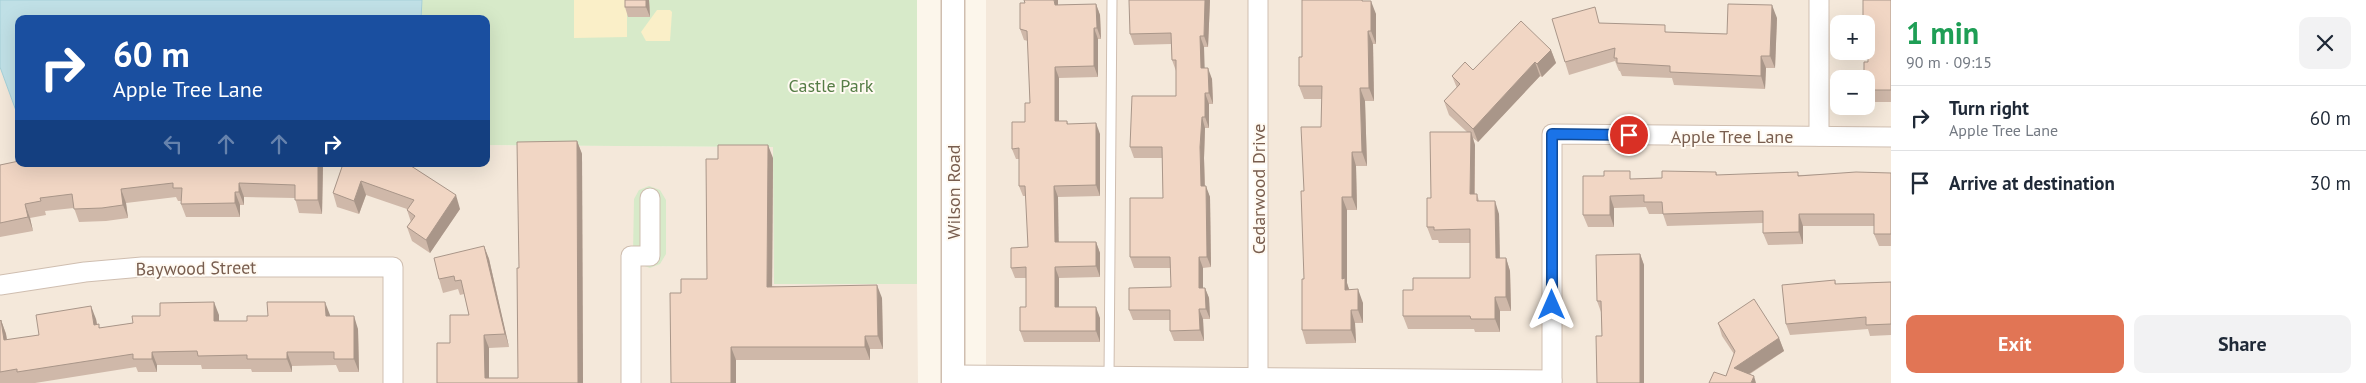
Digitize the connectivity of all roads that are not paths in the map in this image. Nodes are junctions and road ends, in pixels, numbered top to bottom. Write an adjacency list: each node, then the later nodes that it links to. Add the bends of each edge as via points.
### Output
1 (953, 0): 11 (street, Wilson Road)
2 (1112, 0): 9 (lane)
3 (1258, 0): 10 (street, Cedarwood Drive)
4 (1819, 0): 5 (street)
5 (1820, 136): 6 (street, Apple Tree Lane); 12 (street, Apple Tree Lane, via 1552,134)
6 (1891, 137)
7 (650, 198): 14 (street, via 650,256 631,256)
8 (0, 286): 13 (street, Baywood Street, via 85,272 142,267 393,267)
9 (1109, 377): 10 (street); 11 (street)
10 (1258, 378): 12 (street)
11 (954, 379)
12 (1552, 382)
13 (393, 383)
14 (631, 383)

